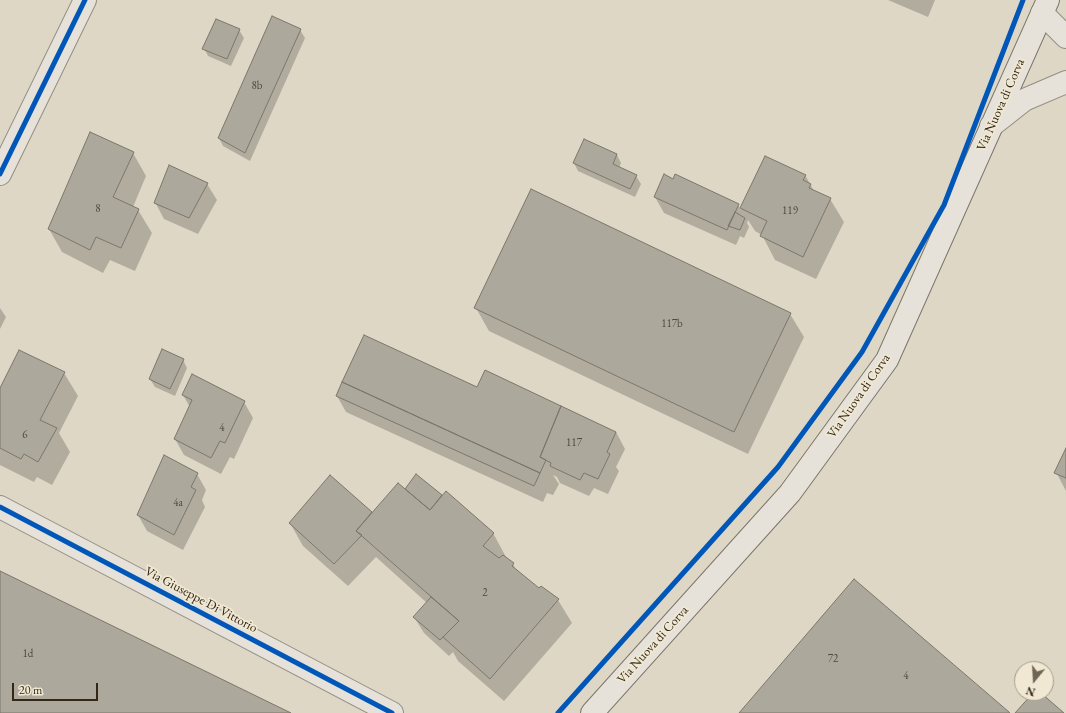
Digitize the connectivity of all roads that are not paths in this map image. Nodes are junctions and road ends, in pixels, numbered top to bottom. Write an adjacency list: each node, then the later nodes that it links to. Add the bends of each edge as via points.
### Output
1 (85, 0): 6 (main road)
2 (1045, 6): 3 (main road); 5 (main road, Via Nuova di Corva)
3 (1066, 37)
4 (1066, 82): 5 (main road, via 1024,100)
5 (992, 126): 9 (main road, Via Nuova di Corva, via 887,360 790,493)
6 (0, 174)
7 (0, 507): 8 (main road, Via Giuseppe Di Vittorio)
8 (392, 713)
9 (592, 713)

